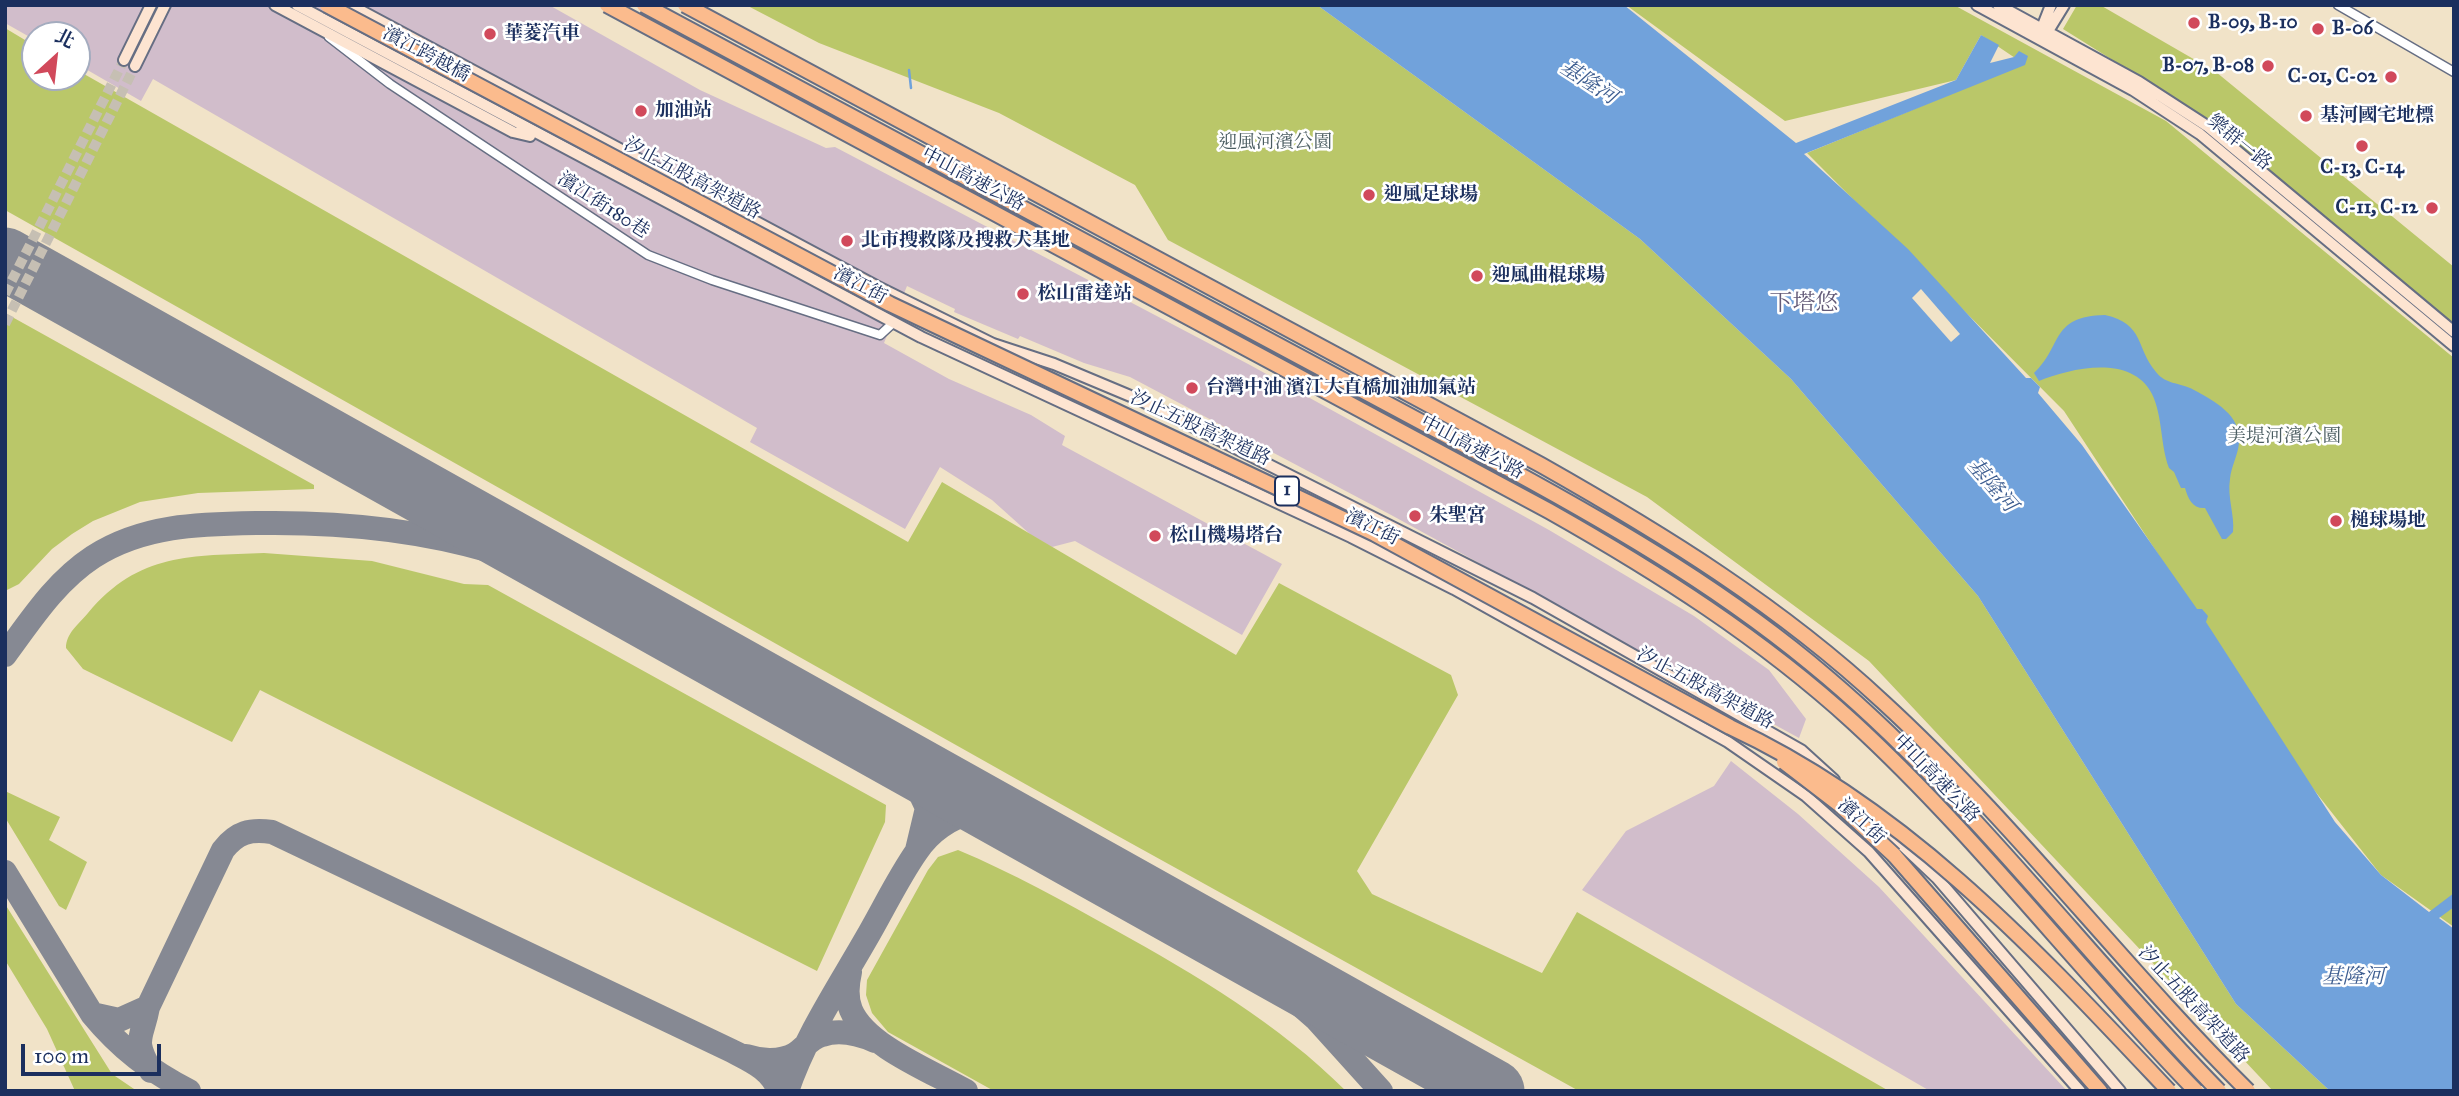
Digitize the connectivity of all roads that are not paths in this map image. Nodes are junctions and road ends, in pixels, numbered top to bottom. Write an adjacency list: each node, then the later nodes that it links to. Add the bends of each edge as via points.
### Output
1 (152, 5): 18 (main road)
2 (165, 5): 19 (main road)
3 (275, 5): 16 (main road, 濱江街)
4 (297, 5): 21 (main road, 濱江跨越橋)
5 (327, 5): 29 (highway, 汐止五股高架道路 / 1, bridge, via 890,304 1375,534)
6 (350, 5): 23 (main road, 濱江街)
7 (363, 5): 23 (main road, 濱江街)
8 (607, 5): 36 (highway, 中山高速公路, bridge, via 1549,511 1705,606 1782,663 1911,779)
9 (643, 5): 37 (highway, 中山高速公路, bridge, via 1532,482 1695,578 1817,669 1898,742)
10 (685, 5): 38 (highway, 汐止五股高架道路, bridge, via 1541,464 1657,530 1743,587 1884,702 1951,768)
11 (1977, 5): 17 (main road, 樂群一路)
12 (1998, 5): 17 (main road, 樂群一路)
13 (2051, 5): 17 (main road)
14 (2064, 5): 17 (main road)
15 (2338, 5): 20 (street)
16 (325, 33): 22 (main road, 濱江街, via 513,132); 24 (street, 濱江街180巷, via 390,84 648,255 880,335)
17 (2043, 34): 25 (main road, 樂群一路, via 2139,82 2207,126); 26 (main road, 樂群一路, via 2200,134)
18 (124, 60)
19 (135, 66)
20 (2454, 72)
21 (502, 116): 22 (main road, 濱江街)
22 (547, 139): 24 (main road, 濱江街)
23 (616, 146): 27 (main road, 濱江街, via 993,344)
24 (893, 323): 28 (main road, 濱江街)
25 (2454, 332)
26 (2454, 346)
27 (1088, 377): 28 (main road); 30 (main road, 濱江街, via 1533,598 1709,696 1801,750)
28 (1072, 410): 31 (main road, 濱江街, via 1351,537 1619,679 1776,773)
29 (1730, 727): 32 (highway, bridge, via 1840,805 1894,855); 35 (highway, 汐止五股高架道路 / 1, bridge, via 1839,787 1956,875 2011,925)
30 (1888, 832): 31 (main road); 34 (main road, 濱江街, via 1937,878)
31 (1869, 852): 33 (main road, 濱江街)
32 (2097, 1088)
33 (2080, 1091)
34 (2120, 1091)
35 (2169, 1091)
36 (2196, 1091)
37 (2219, 1091)
38 (2248, 1091)

